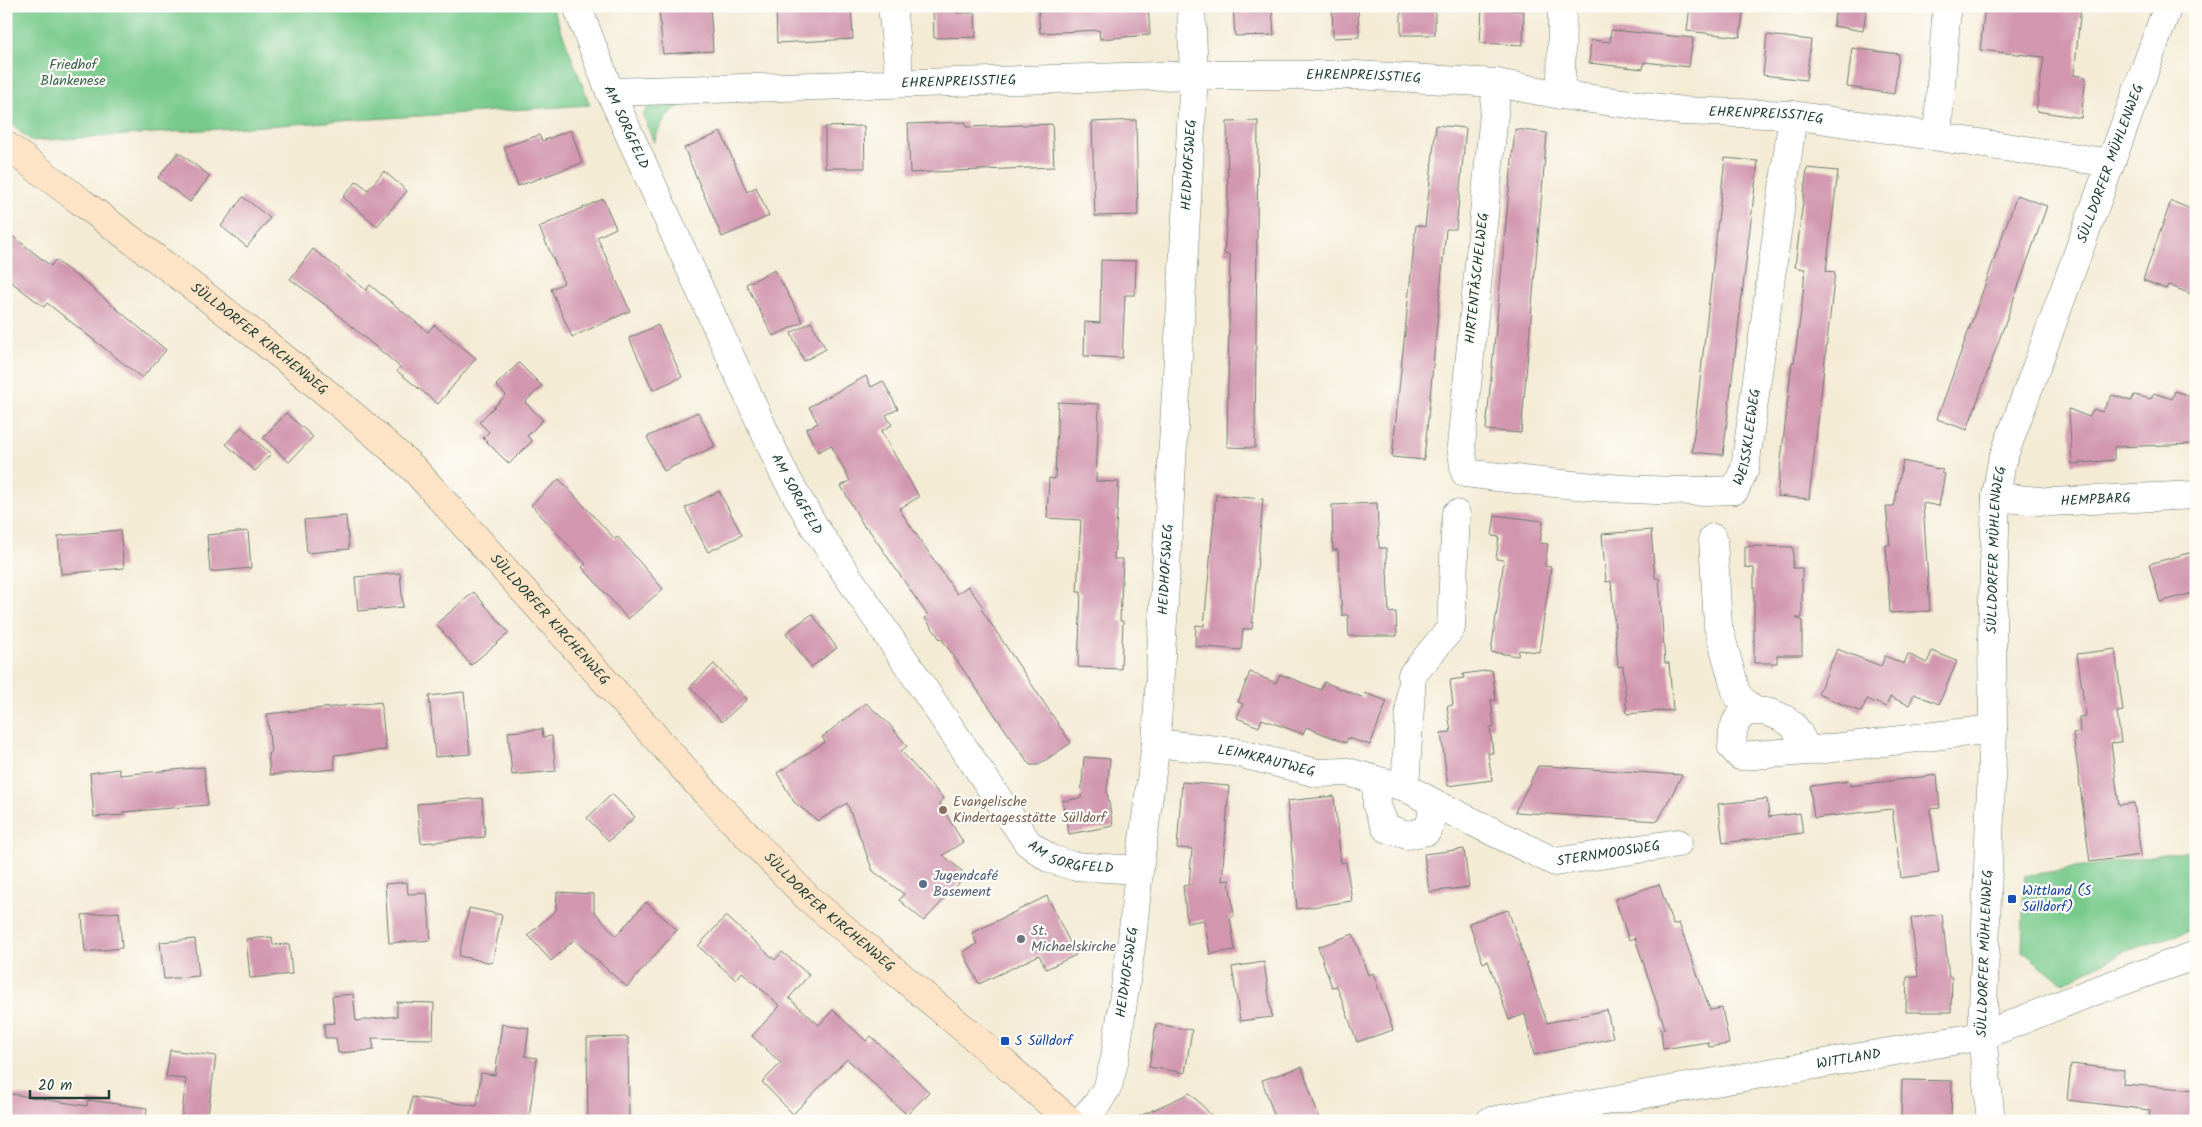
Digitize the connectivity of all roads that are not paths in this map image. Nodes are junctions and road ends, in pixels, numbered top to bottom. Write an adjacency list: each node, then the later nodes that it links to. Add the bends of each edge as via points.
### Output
1 (578, 6): 10 (street, AM SORGFELD)
2 (892, 6): 8 (street)
3 (1191, 6): 7 (street, HEIDHOFSWEG)
4 (1562, 6): 11 (street)
5 (1946, 6): 13 (street)
6 (2168, 6): 15 (street, SÜLLDORFER MÜHLENWEG)
7 (1194, 75): 8 (street, EHRENPREISSTIEG); 9 (street, EHRENPREISSTIEG, via 1356,75); 23 (street, HEIDHOFSWEG)
8 (900, 82): 10 (street, EHRENPREISSTIEG)
9 (1497, 83): 11 (street, EHRENPREISSTIEG); 16 (street, HIRTENTÄSCHELWEG, via 1461,446)
10 (610, 92): 29 (street, AM SORGFELD, via 783,472 814,526 1028,843 1050,859 1073,866)
11 (1561, 95): 12 (street, EHRENPREISSTIEG, via 1683,111)
12 (1793, 114): 13 (street, EHRENPREISSTIEG); 16 (street, WEISSKLEEWEG, via 1745,468 1735,490 1677,492 1533,482)
13 (1937, 136): 15 (street, EHRENPREISSTIEG)
14 (6, 145): 32 (street, SÜLLDORFER KIRCHENWEG, via 237,322 365,425 414,469 706,793 809,899)
15 (2111, 163): 18 (street, SÜLLDORFER MÜHLENWEG, via 2002,461)
16 (1465, 473)
17 (2196, 495): 18 (street, HEMPBARG, via 2050,502)
18 (1996, 497): 22 (street, SÜLLDORFER MÜHLENWEG)
19 (1456, 514): 26 (street, via 1451,628 1412,675)
20 (1713, 538): 21 (street, via 1718,626 1737,695)
21 (1753, 710): 24 (street, via 1790,722); 24 (street, via 1743,715 1734,726 1732,747 1740,756)
22 (1992, 729): 24 (street); 31 (street, SÜLLDORFER MÜHLENWEG)
23 (1156, 743): 25 (street, LEIMKRAUTWEG, via 1234,752 1317,773 1348,772); 29 (street, HEIDHOFSWEG)
24 (1808, 751)
25 (1376, 780): 26 (street, LEIMKRAUTWEG); 27 (street, via 1377,806 1386,828 1407,835 1427,831)
26 (1405, 787): 27 (street, LEIMKRAUTWEG)
27 (1432, 802): 28 (street, STERNMOOSWEG, via 1555,862)
28 (1678, 842)
29 (1139, 870): 33 (street, HEIDHOFSWEG, via 1115,1058 1108,1086)
30 (2196, 955): 31 (street, WITTLAND)
31 (1982, 1036): 34 (street, WITTLAND); 35 (street, SÜLLDORFER MÜHLENWEG)
32 (1070, 1121)
33 (1081, 1121)
34 (1490, 1121)
35 (1991, 1121)

